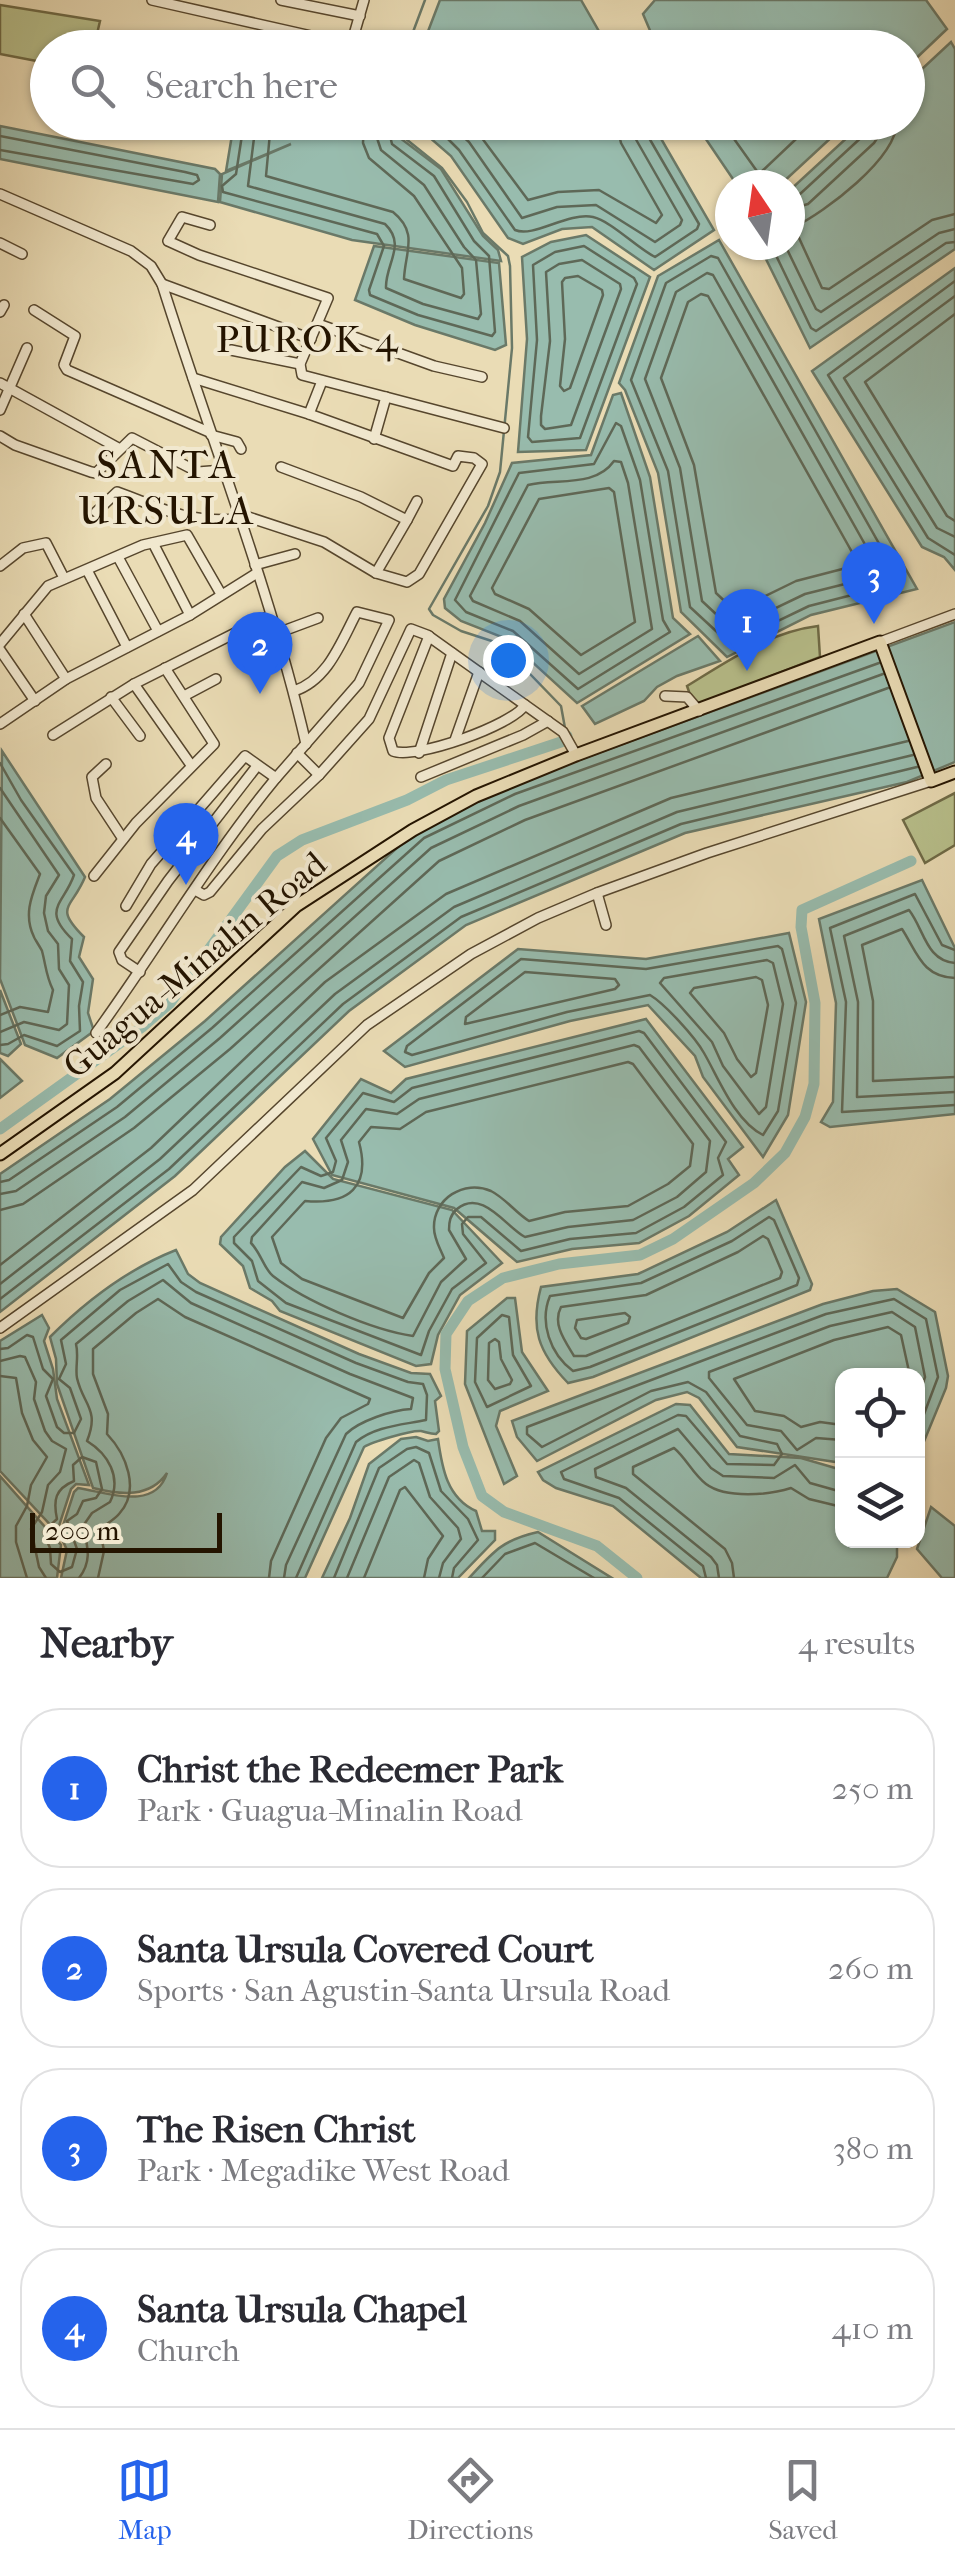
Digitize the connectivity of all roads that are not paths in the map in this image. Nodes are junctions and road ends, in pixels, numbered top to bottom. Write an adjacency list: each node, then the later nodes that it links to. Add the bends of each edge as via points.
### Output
1 (152, 0): 4 (street)
2 (281, 0): 5 (street)
3 (364, 0): 5 (street)
4 (204, 5): 6 (street)
5 (360, 16): 7 (street)
6 (279, 30)
7 (356, 30)
8 (0, 194): 12 (street, via 131,251)
9 (210, 225): 14 (street, via 182,217 168,241 328,298)
10 (2, 247): 11 (street)
11 (22, 254)
12 (162, 284): 15 (street); 19 (street)
13 (34, 310): 28 (street, via 76,336 64,365 68,370)
14 (318, 324): 15 (street); 20 (street)
15 (310, 339): 18 (street)
16 (27, 348): 23 (street)
17 (231, 350): 18 (street)
18 (300, 364): 21 (street, via 302,375)
19 (193, 378): 26 (street); 28 (street)
20 (482, 378)
21 (322, 381): 24 (street); 26 (street)
22 (0, 383): 23 (street)
23 (11, 388): 25 (street); 31 (street)
24 (386, 397): 27 (street); 30 (street)
25 (0, 410)
26 (310, 414): 30 (street)
27 (504, 428)
28 (210, 433): 32 (street); 34 (street)
29 (0, 436): 31 (street, via 90,472)
30 (374, 439): 45 (street, via 452,466 458,456 482,464 415,579)
31 (120, 449): 34 (street, via 135,438 198,472)
32 (241, 449)
33 (281, 467): 38 (street)
34 (223, 470): 37 (street)
35 (418, 501): 38 (street)
36 (96, 512): 37 (street, via 117,492 172,515)
37 (237, 516): 43 (street); 45 (street, via 324,542)
38 (407, 520): 45 (street)
39 (152, 543): 41 (street); 47 (street, via 188,535); 50 (street)
40 (294, 554): 43 (street)
41 (118, 556): 44 (street); 53 (street)
42 (0, 566): 46 (street, via 23,548 46,543)
43 (256, 569): 47 (street); 51 (street)
44 (87, 570): 46 (street); 58 (street)
45 (376, 573)
46 (64, 578): 48 (street)
47 (221, 594): 50 (street)
48 (24, 614): 57 (street); 64 (street)
49 (955, 614): 56 (street)
50 (190, 615): 53 (street)
51 (270, 616): 54 (street); 61 (street)
52 (318, 618): 54 (street)
53 (158, 631): 58 (street)
54 (275, 634): 67 (street)
55 (428, 636): 59 (street); 63 (street, via 410,630); 81 (street, via 389,738 393,751)
56 (881, 645): 73 (main road, Guagua-Minalin Road); 90 (main road)
57 (0, 647): 71 (street)
58 (128, 647): 64 (street)
59 (452, 652): 62 (street); 81 (street)
60 (368, 667): 63 (street); 67 (street, via 390,620 357,612 332,660 308,687); 79 (street)
61 (165, 668): 66 (street); 68 (street)
62 (479, 672): 72 (street); 78 (street)
63 (388, 678): 87 (street, via 369,719)
64 (66, 679): 71 (street)
65 (216, 679): 68 (street)
66 (134, 684): 70 (street); 84 (street)
67 (294, 692): 79 (street)
68 (184, 696): 84 (street, via 214,744)
69 (666, 696): 73 (street, via 686,697)
70 (111, 697): 76 (street); 77 (street)
71 (35, 701): 75 (street)
72 (525, 705): 74 (street); 78 (street, via 514,717)
73 (699, 711): 82 (main road, Guagua-Minalin Road)
74 (548, 721): 82 (street); 88 (street)
75 (0, 724)
76 (53, 735)
77 (140, 736)
78 (456, 740): 81 (street)
79 (306, 744): 80 (street)
80 (297, 753): 87 (street); 89 (street)
81 (419, 753)
82 (576, 755): 99 (main road, Guagua-Minalin Road, via 461,803 364,859 276,923 115,1073)
83 (106, 764): 91 (street, via 92,778 92,789)
84 (191, 765): 91 (street)
85 (257, 766): 89 (street); 95 (street, via 245,756 152,864); 97 (street, via 119,952)
86 (955, 772): 90 (main road)
87 (319, 775): 93 (street, via 210,892)
88 (421, 777)
89 (276, 778): 93 (street)
90 (929, 778): 94 (street)
91 (123, 840): 92 (street)
92 (94, 876)
93 (195, 890): 97 (street)
94 (597, 893): 96 (street); 100 (street, via 471,954 366,1025 193,1190)
95 (126, 906)
96 (606, 925)
97 (140, 972): 98 (street)
98 (96, 1033)
99 (0, 1154)
100 (0, 1328)

